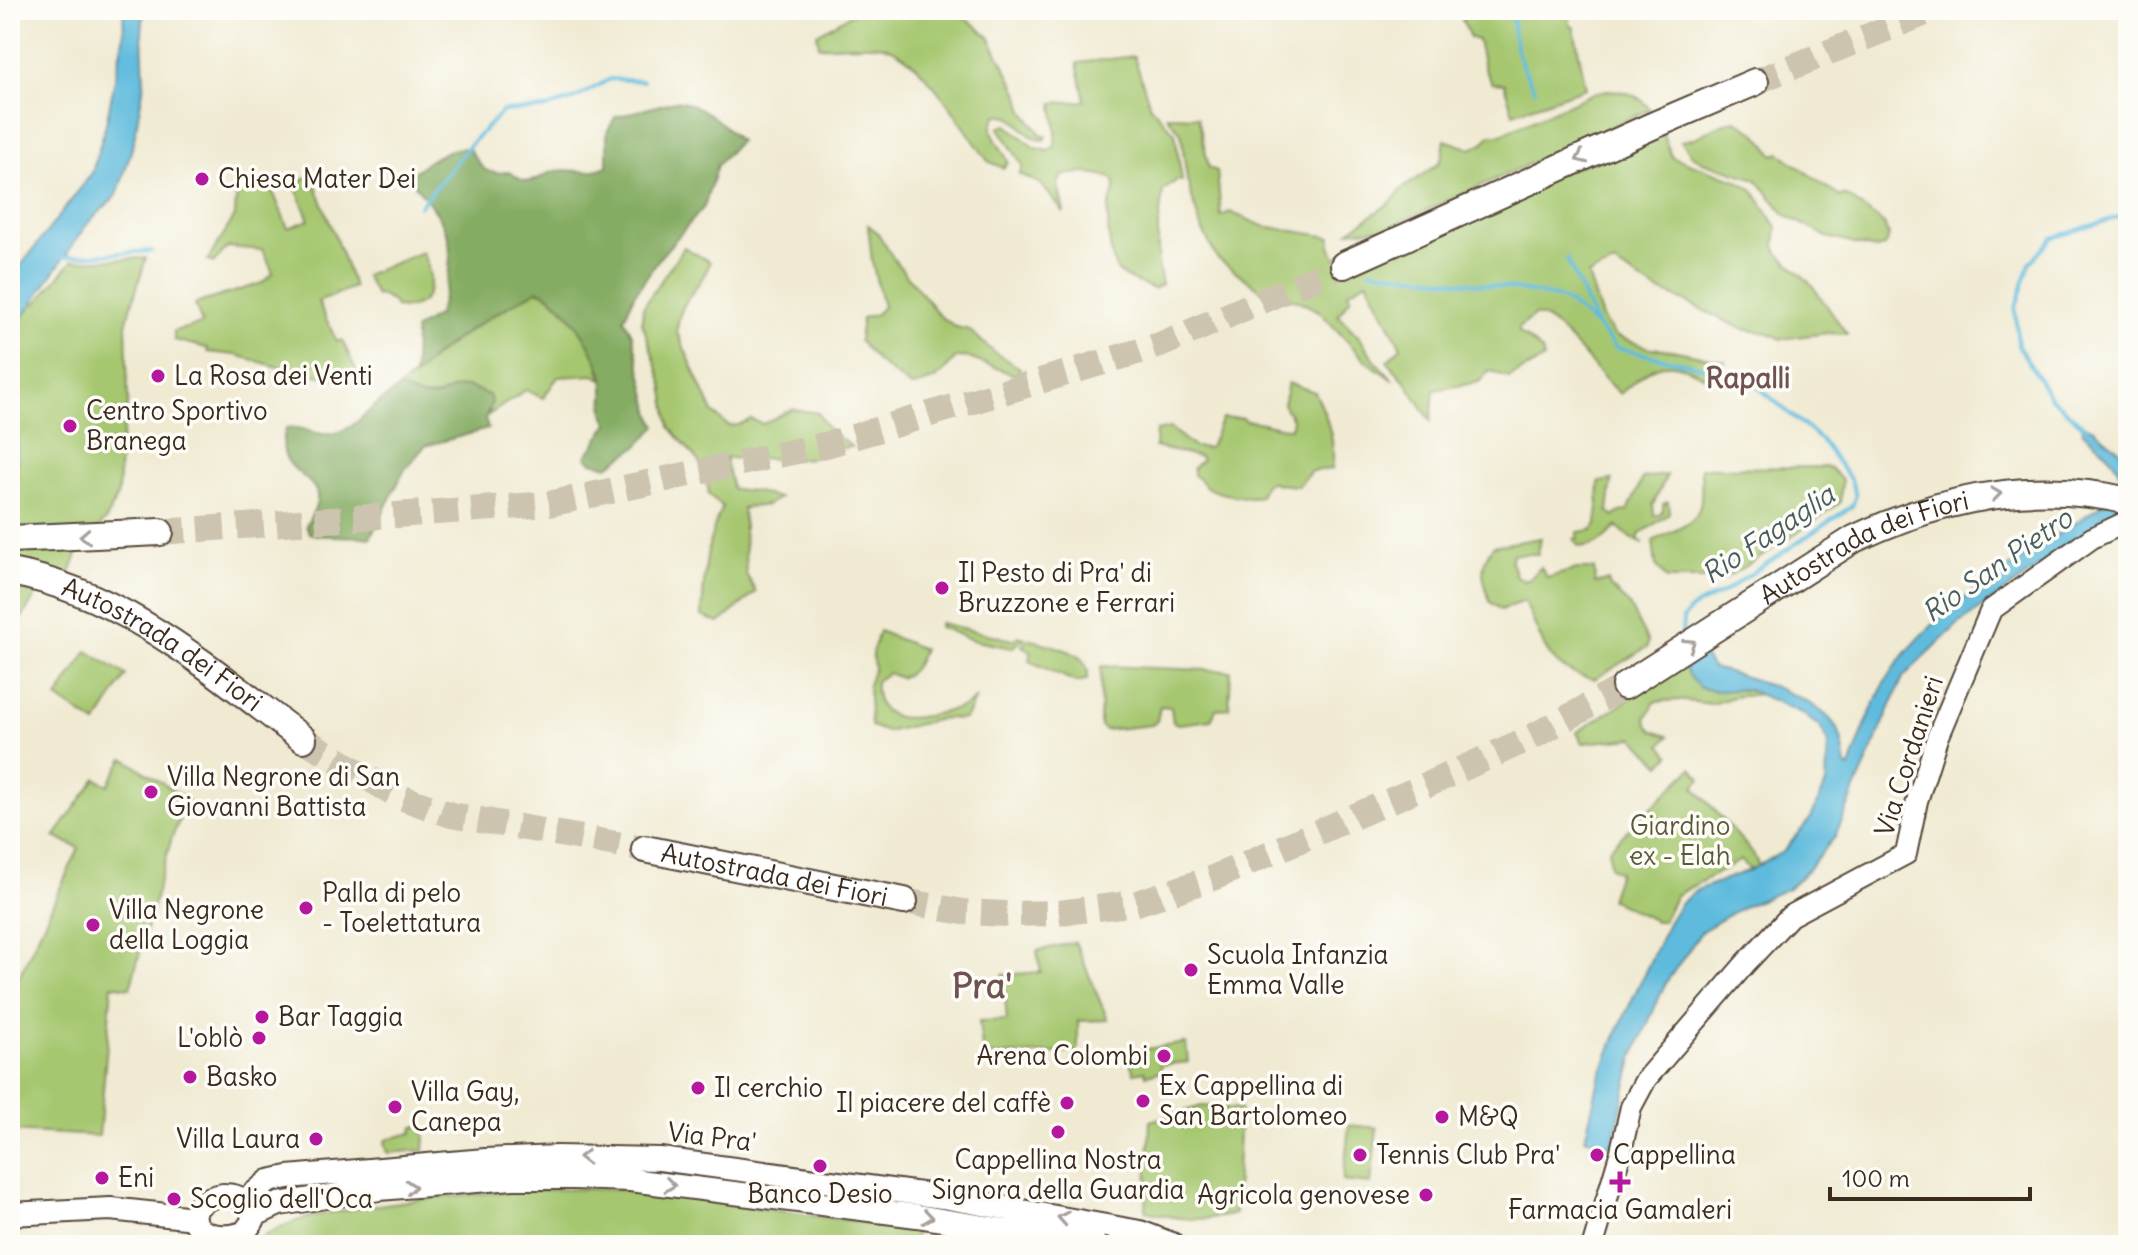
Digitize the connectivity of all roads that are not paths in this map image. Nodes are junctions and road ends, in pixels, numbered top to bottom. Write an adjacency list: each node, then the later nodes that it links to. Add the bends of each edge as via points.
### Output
1 (1755, 82): 2 (highway, one-way to 2)
2 (1344, 265)
3 (2128, 501): 8 (highway, Autostrada dei Fiori, one-way to 3, via 1854,539 1890,522 1929,508 2007,493 2084,494)
4 (2128, 521): 18 (street, Via Cordanieri, via 2092,538 1991,610 1937,738 1906,854 1790,916 1653,1070 1631,1107)
5 (160, 532): 6 (highway, Autostrada dei Fiori, one-way to 6)
6 (10, 539)
7 (10, 572): 9 (highway, Autostrada dei Fiori, via 83,592 136,618)
8 (1625, 686)
9 (303, 739)
10 (645, 849): 11 (highway, Autostrada dei Fiori)
11 (904, 901)
12 (249, 1208): 14 (main road, via 233,1195 207,1198); 14 (main road, via 251,1227 244,1233 203,1233); 15 (main road, Via Pra', one-way to 12, via 943,1197 660,1159 543,1158 288,1177 269,1181); 16 (main road, Via Pra', one-way to 16, via 379,1189 513,1178 630,1180)
13 (10, 1214): 14 (main road, via 110,1209)
14 (195, 1218)
15 (1139, 1238): 17 (main road, Via Pra')
16 (1096, 1245)
17 (1174, 1245)
18 (1593, 1245)

